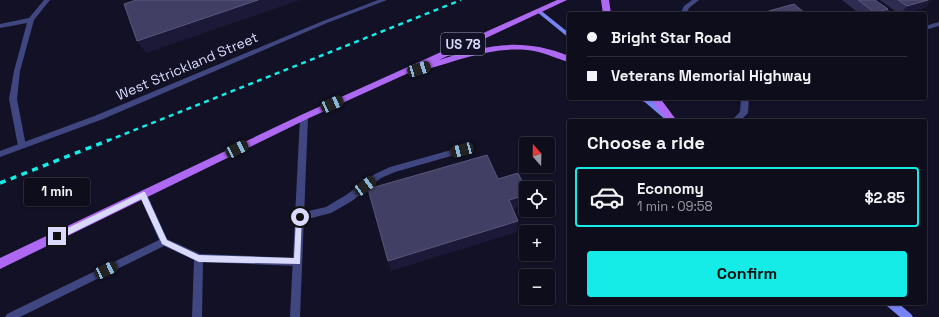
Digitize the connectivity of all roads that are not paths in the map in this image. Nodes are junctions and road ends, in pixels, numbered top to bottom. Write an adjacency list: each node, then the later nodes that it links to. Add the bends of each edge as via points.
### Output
1 (47, 0): 11 (street)
2 (384, 0): 25 (street, West Strickland Street, via 100,117)
3 (563, 0): 7 (main road, US 78)
4 (605, 0): 8 (main road)
5 (696, 0): 9 (street, via 686,7)
6 (871, 0): 10 (street)
7 (539, 11): 15 (main road); 17 (main road, US 78)
8 (607, 12)
9 (684, 12)
10 (887, 12)
11 (31, 20): 13 (street); 25 (street, via 12,99)
12 (939, 24): 14 (street)
13 (0, 26)
14 (927, 27)
15 (567, 34)
16 (567, 58): 17 (main road, via 542,49 522,46 500,47 480,50)
17 (388, 78): 21 (main road, US 78)
18 (646, 100): 22 (main road)
19 (656, 100): 23 (main road)
20 (744, 100): 24 (street, via 744,113)
21 (304, 117): 28 (main road, US 78); 29 (street)
22 (670, 119)
23 (671, 119)
24 (737, 119)
25 (22, 146): 27 (street, West Strickland Street)
26 (462, 150): 29 (street, via 393,169 378,176 328,210)
27 (0, 154)
28 (143, 194): 30 (street); 33 (main road, US 78)
29 (300, 217): 32 (street)
30 (164, 242): 31 (street); 35 (street)
31 (199, 258): 32 (street); 36 (street)
32 (297, 262): 37 (street)
33 (0, 264)
34 (893, 305): 38 (main road)
35 (10, 317)
36 (197, 317)
37 (295, 317)
38 (908, 317)

